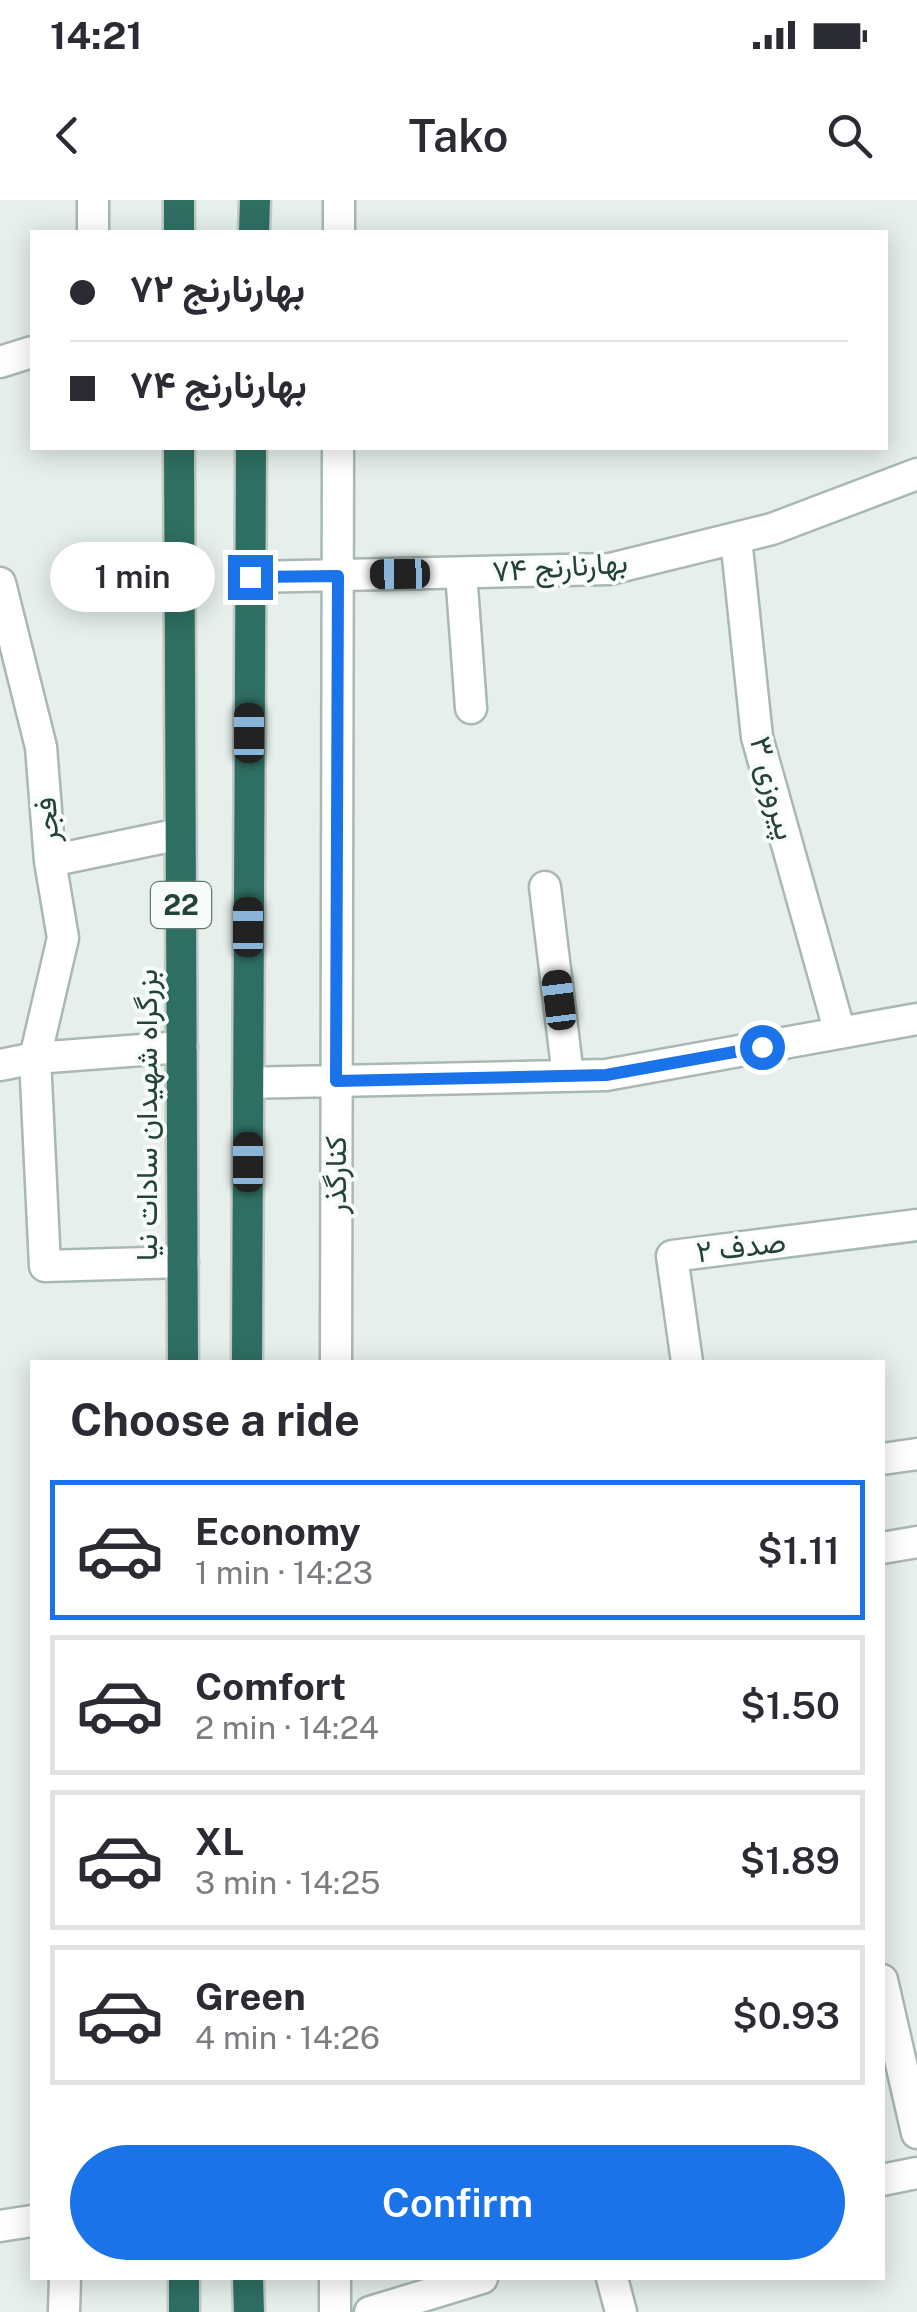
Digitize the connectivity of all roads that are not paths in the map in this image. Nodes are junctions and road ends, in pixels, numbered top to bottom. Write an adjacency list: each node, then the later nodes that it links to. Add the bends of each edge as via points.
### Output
1 (93, 200): 5 (street)
2 (180, 200): 6 (highway)
3 (254, 200): 7 (highway)
4 (339, 200): 8 (street)
5 (93, 230)
6 (179, 230)
7 (254, 230)
8 (339, 230)
9 (30, 353): 10 (street)
10 (0, 362)
11 (179, 450): 21 (highway, بزرگراه شهیدان سادات نیا / 22)
12 (251, 450): 18 (highway)
13 (338, 450): 17 (street, کنارگذر)
14 (917, 474): 15 (street, بهارنارنج ۷۴)
15 (736, 538): 16 (street, بهارنارنج ۷۴, via 610,569); 25 (street, پیروزی ۳, via 758,737)
16 (461, 573): 17 (street, بهارنارنج ۷۴); 20 (street)
17 (338, 576): 18 (street, بهارنارنج ۷۴); 30 (street, کنارگذر)
18 (250, 577): 31 (highway)
19 (0, 583): 22 (street, فجر, via 41,747)
20 (471, 708)
21 (180, 834): 22 (street); 26 (highway, بزرگراه شهیدان سادات نیا / 22)
22 (50, 861): 27 (street, فجر, via 63,938)
23 (546, 887): 29 (street)
24 (917, 1019): 25 (street)
25 (840, 1033): 29 (street)
26 (182, 1047): 27 (street); 33 (highway, بزرگراه شهیدان سادات نیا / 22)
27 (35, 1058): 28 (street); 33 (street, فجر, via 46,1266)
28 (0, 1065)
29 (568, 1076): 30 (street)
30 (336, 1081): 31 (street); 36 (street, کنارگذر)
31 (248, 1083): 35 (highway)
32 (917, 1225): 37 (street, صدف ۲, via 672,1256)
33 (183, 1262): 34 (highway, بزرگراه شهیدان سادات نیا / 22)
34 (183, 1360)
35 (247, 1360)
36 (336, 1360)
37 (687, 1360)
38 (917, 1454): 39 (street)
39 (885, 1459)
40 (917, 1542): 41 (street)
41 (885, 1547)
42 (885, 1993): 43 (street)
43 (917, 2134)
44 (917, 2173): 45 (street)
45 (885, 2179)
46 (30, 2220): 47 (street)
47 (0, 2226)
48 (65, 2280): 54 (street)
49 (184, 2280): 55 (highway)
50 (248, 2280): 56 (highway)
51 (335, 2280): 57 (street)
52 (475, 2280): 58 (street)
53 (613, 2280): 59 (street)
54 (64, 2312)
55 (184, 2312)
56 (249, 2312)
57 (335, 2312)
58 (370, 2312)
59 (621, 2312)

